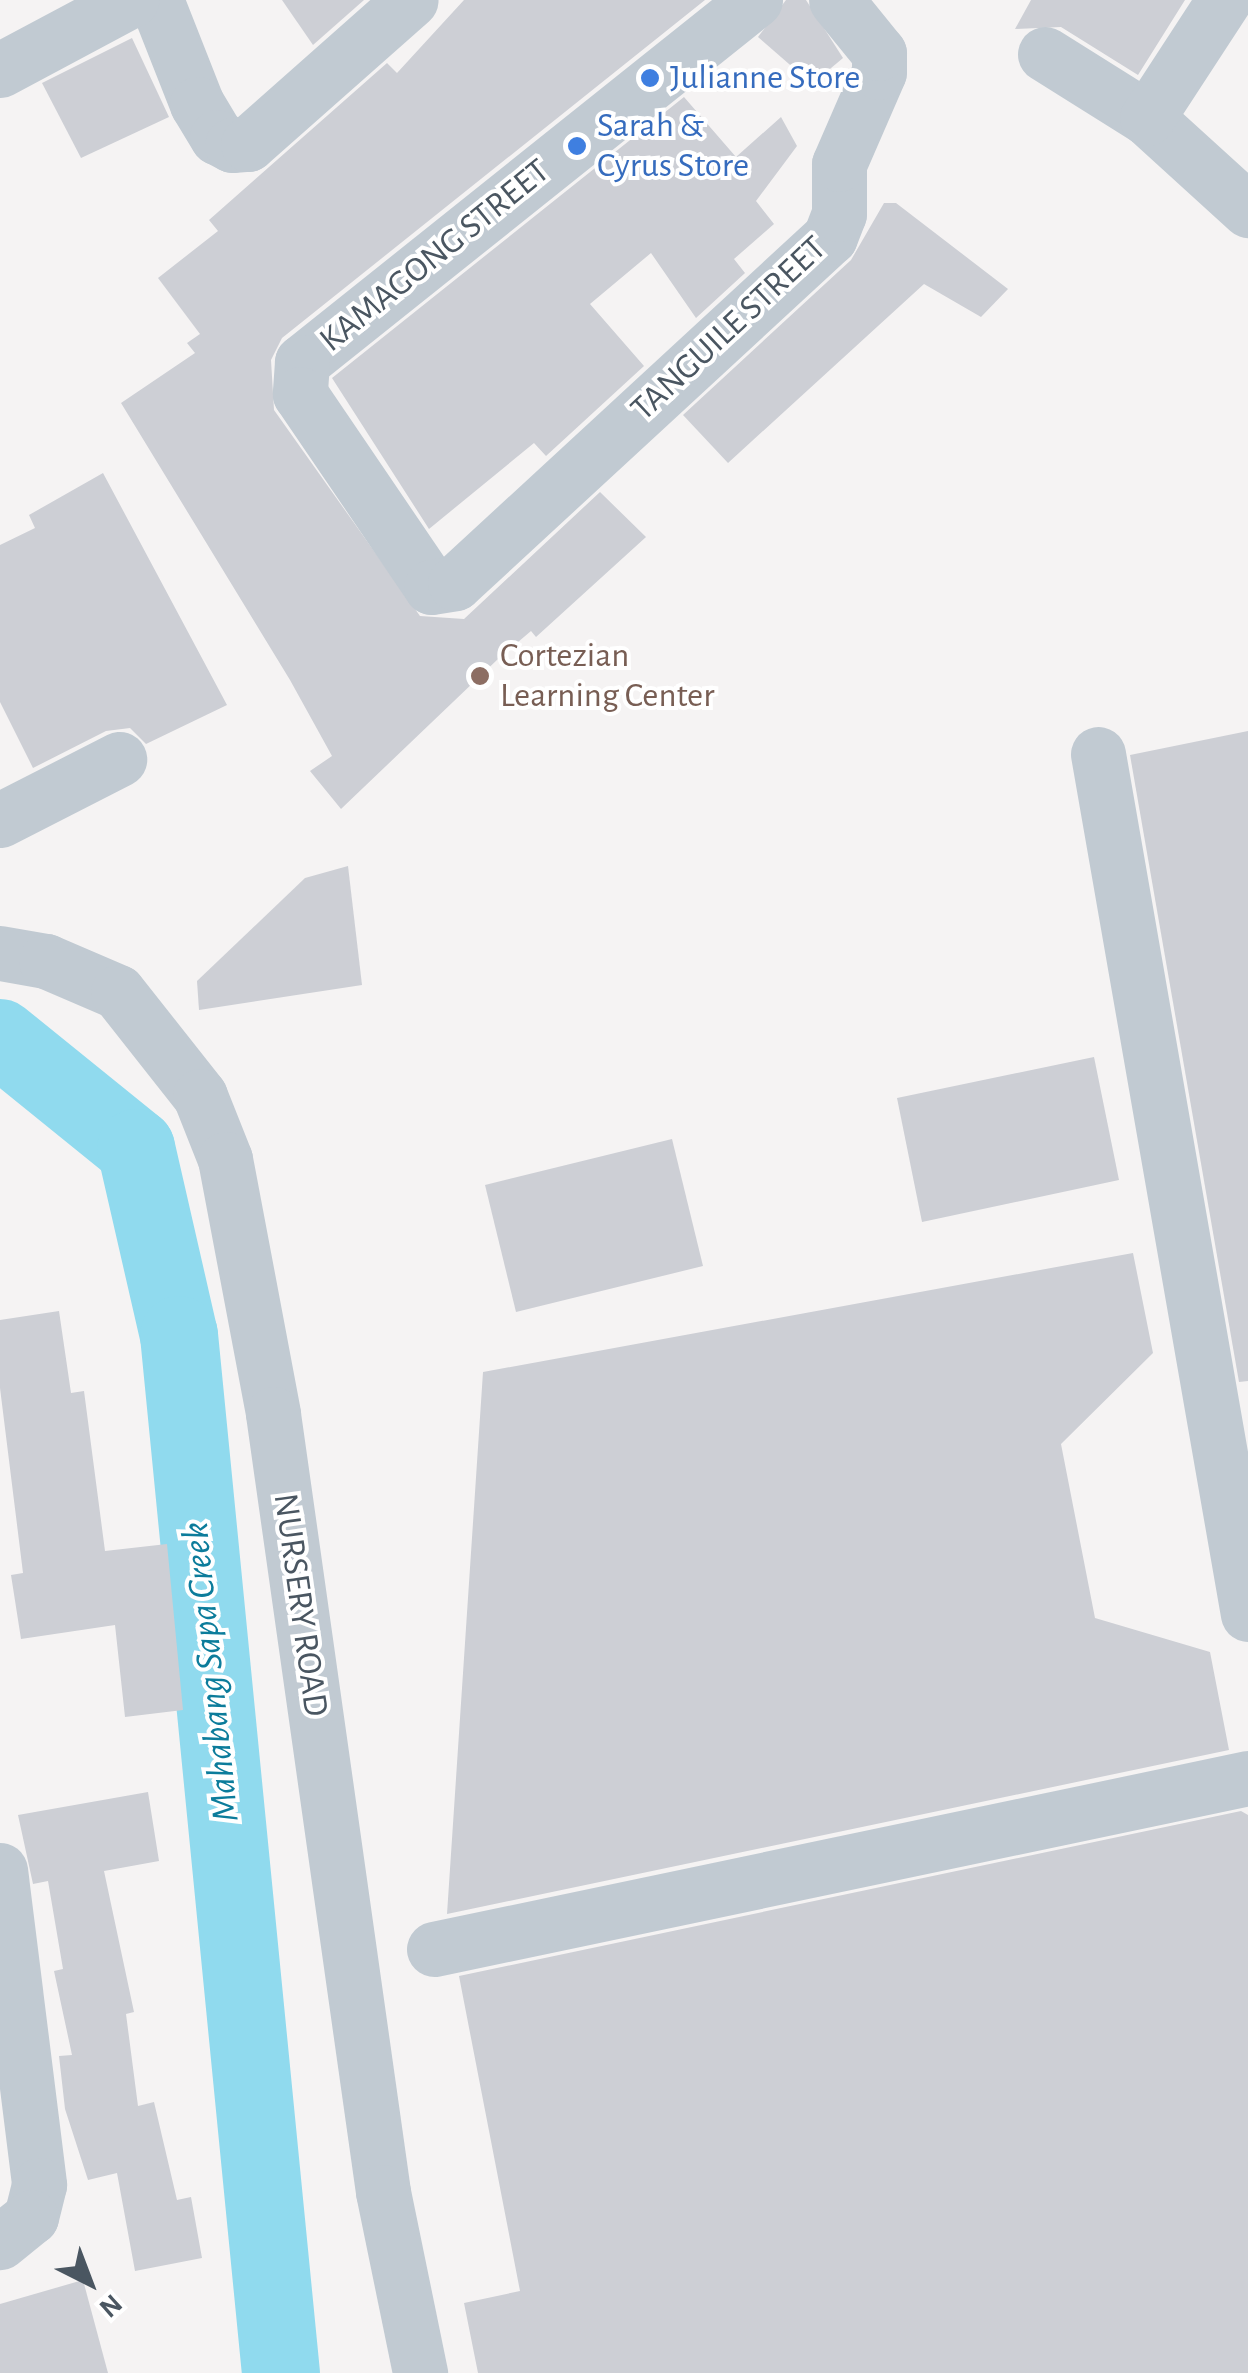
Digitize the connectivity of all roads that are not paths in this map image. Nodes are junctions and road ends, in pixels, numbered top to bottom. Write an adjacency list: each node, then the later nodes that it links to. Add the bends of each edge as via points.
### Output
1 (131, 0): 8 (street)
2 (156, 0): 3 (street, via 218,137 248,144)
3 (411, 0)
4 (756, 0): 11 (street, KAMAGONG STREET, via 302,362 300,394)
5 (836, 0): 11 (street, TANGUILE STREET, via 879,52 879,72 839,164 839,214 830,237 455,583)
6 (1224, 0): 9 (street)
7 (1045, 54): 9 (street)
8 (0, 70)
9 (1147, 118): 10 (street)
10 (1248, 210)
11 (431, 587)
12 (1098, 754): 16 (street)
13 (119, 758): 14 (street)
14 (0, 820)
15 (0, 954): 21 (street, NURSERY ROAD, via 46,962 118,992 200,1096 225,1159 270,1395 383,2192)
16 (1248, 1614)
17 (1248, 1778): 19 (street)
18 (0, 1870): 20 (street, via 39,2185 31,2217)
19 (434, 1949)
20 (0, 2242)
21 (420, 2373)

